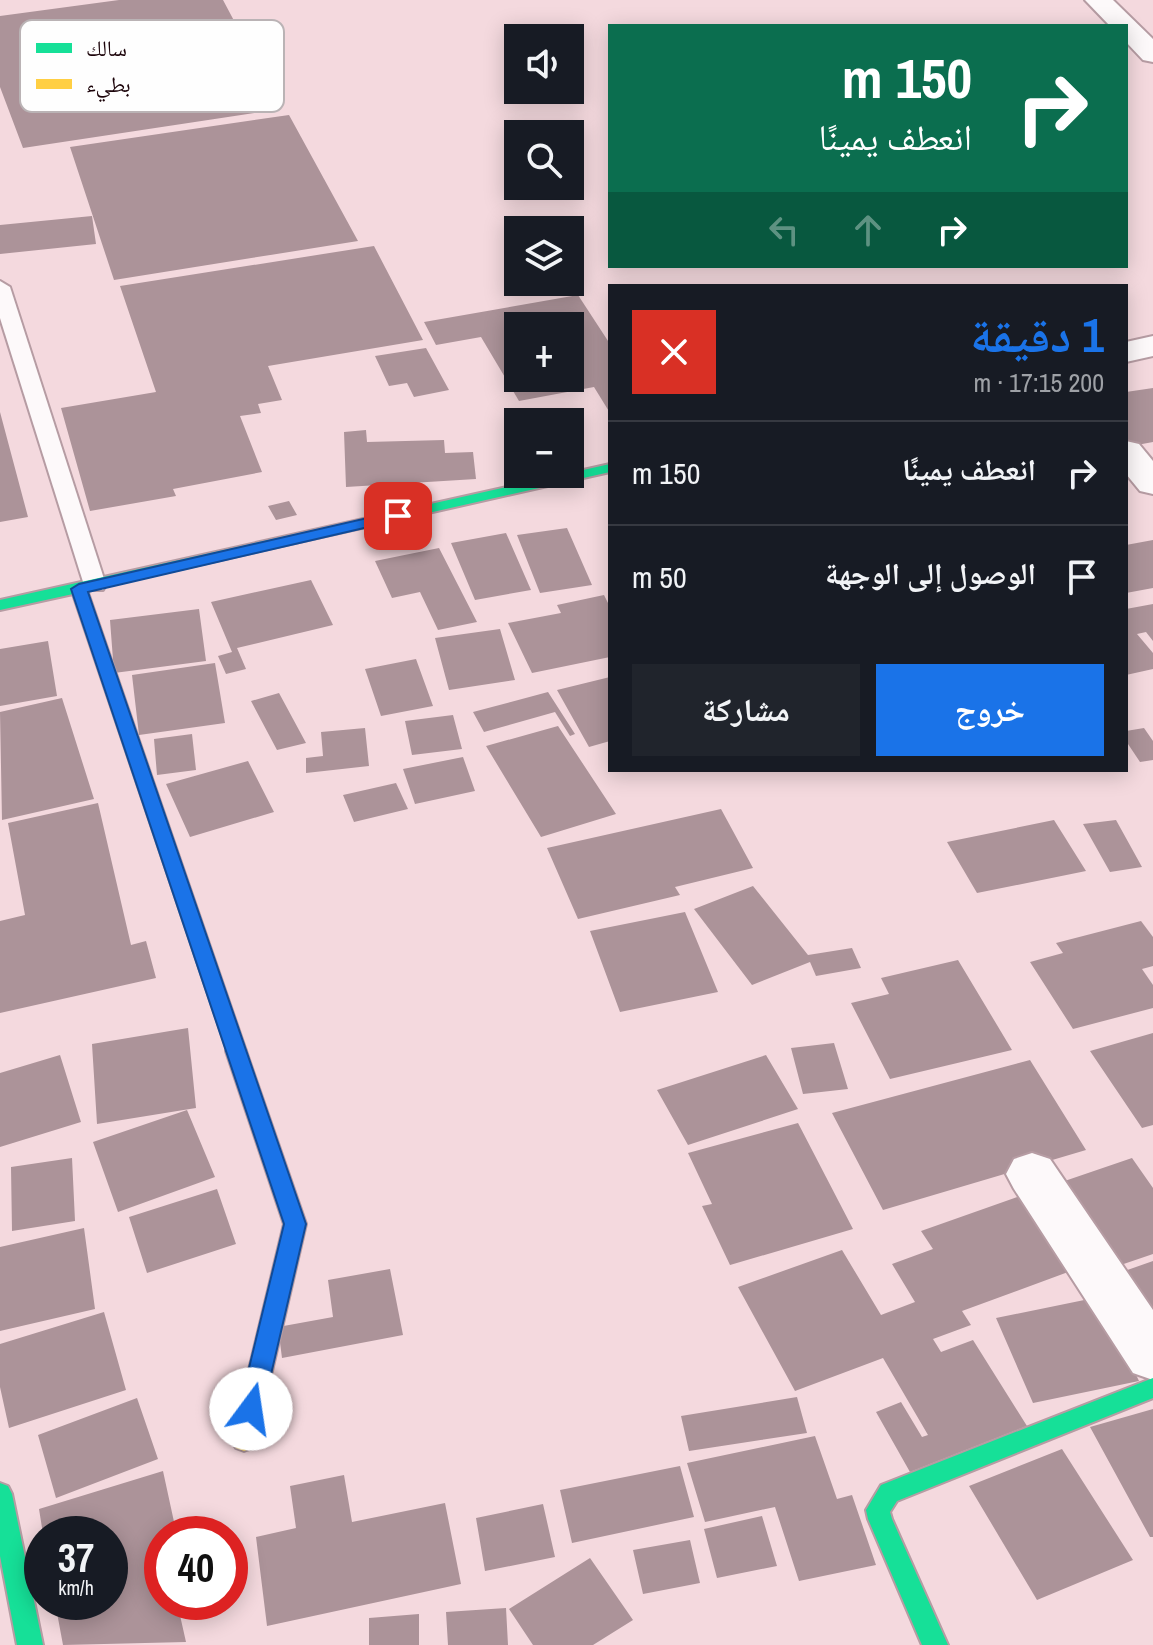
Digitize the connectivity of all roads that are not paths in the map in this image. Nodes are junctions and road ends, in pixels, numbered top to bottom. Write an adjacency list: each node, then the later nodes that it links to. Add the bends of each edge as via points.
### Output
1 (1098, 0): 2 (street)
2 (1138, 17): 3 (street)
3 (1153, 54)
4 (0, 287): 10 (lane)
5 (1153, 346): 6 (street)
6 (1128, 352)
7 (1128, 454): 9 (street)
8 (608, 468): 10 (street)
9 (1153, 483)
10 (87, 587): 11 (street); 15 (street, via 295,1224)
11 (0, 605)
12 (1032, 1174): 13 (street)
13 (1153, 1356)
14 (1153, 1388): 18 (street, via 889,1493 878,1510 880,1519)
15 (244, 1440)
16 (0, 1494): 17 (street)
17 (30, 1645)
18 (935, 1645)

